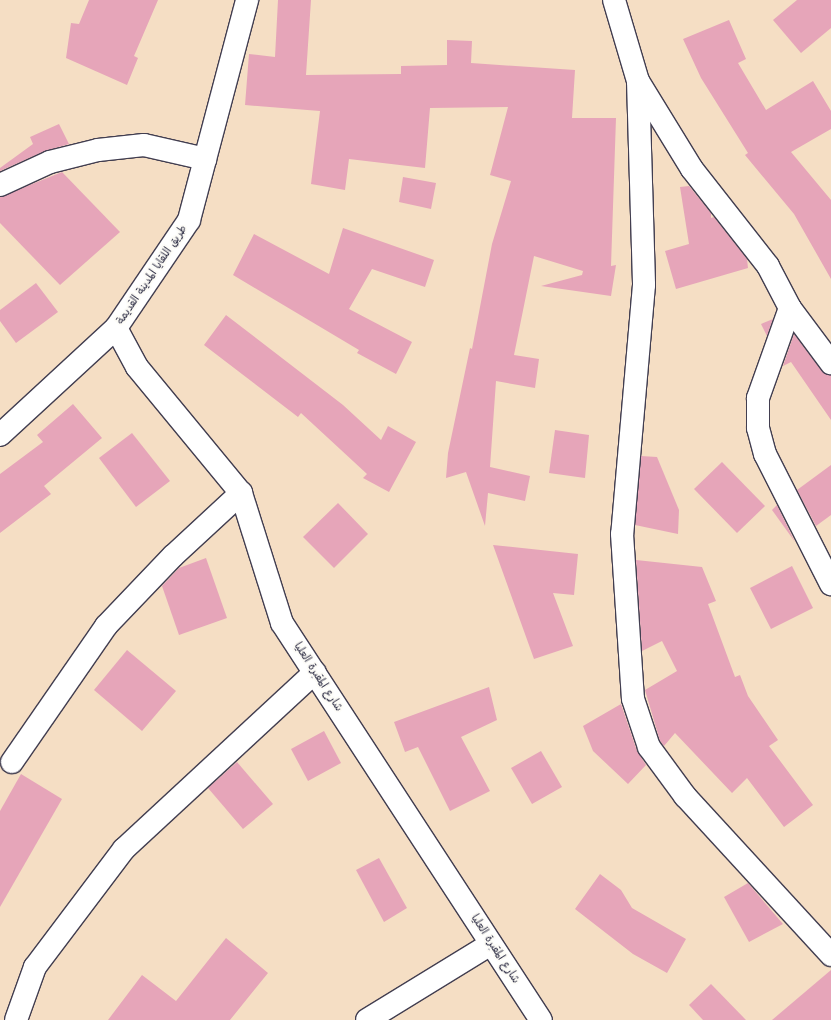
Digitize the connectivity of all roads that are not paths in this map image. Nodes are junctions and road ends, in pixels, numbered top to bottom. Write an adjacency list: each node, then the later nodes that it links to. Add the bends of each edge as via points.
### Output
1 (247, 0): 4 (street, طريق اللقايا المدينة القديمة)
2 (614, 0): 3 (street)
3 (638, 81): 6 (street, via 692,168 768,266); 15 (street, via 644,285 622,534 632,699 649,748 685,796)
4 (205, 159): 5 (street, via 144,145 98,150 50,162); 7 (street, طريق اللقايا المدينة القديمة, via 189,220)
5 (0, 185)
6 (790, 308): 8 (street); 11 (street, via 758,398 758,428 765,454)
7 (116, 328): 9 (street, طريق اللقايا المدينة القديمة); 10 (street, شارع المقبرة العليا, via 137,367)
8 (831, 363)
9 (0, 435)
10 (240, 492): 12 (street, شارع المقبرة العليا, via 282,623); 13 (street, via 173,556 106,626)
11 (831, 584)
12 (315, 672): 14 (street, شارع المقبرة العليا); 16 (street, via 124,849 35,967)
13 (12, 762)
14 (491, 944): 17 (street); 18 (street, شارع المقبرة العليا)
15 (831, 955)
16 (16, 1020)
17 (367, 1020)
18 (541, 1020)

